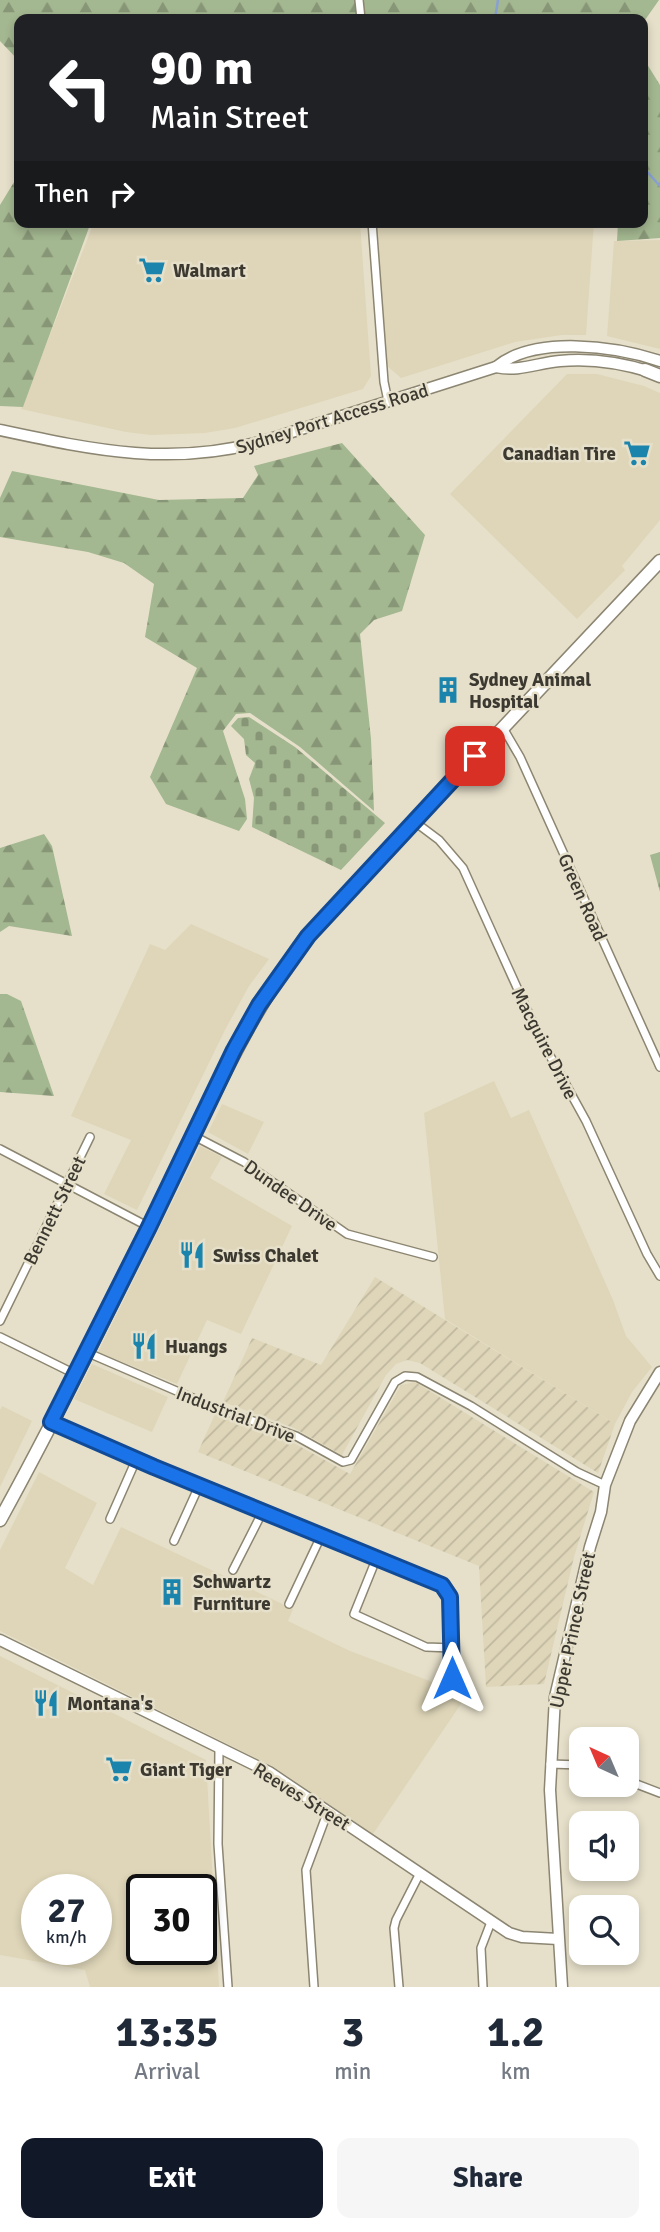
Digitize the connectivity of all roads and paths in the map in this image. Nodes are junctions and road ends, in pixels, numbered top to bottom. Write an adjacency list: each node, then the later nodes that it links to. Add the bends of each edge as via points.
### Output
1 (372, 228): 6 (street)
2 (660, 361): 3 (street, Sydney Port Access Road, via 619,350 574,347 508,357)
3 (496, 367): 4 (street, Sydney Port Access Road, via 511,370 583,360); 6 (street, Sydney Port Access Road)
4 (645, 370): 5 (main road)
5 (660, 375)
6 (388, 401): 7 (street, Sydney Port Access Road, via 254,444 202,454 127,453)
7 (0, 430)
8 (660, 561): 9 (main road)
9 (503, 728): 10 (main road); 11 (street, Green Road)
10 (415, 822): 12 (main road, via 288,962 234,1050); 18 (street, Macguire Drive, via 439,840 463,868 538,1034 586,1121)
11 (660, 1067)
12 (194, 1136): 16 (main road); 17 (street, Dundee Drive, via 244,1162 346,1234)
13 (90, 1137): 15 (street, Bennett Street)
14 (0, 1149): 15 (street)
15 (67, 1184): 16 (street); 19 (street, Bennett Street)
16 (149, 1227): 21 (main road)
17 (433, 1257)
18 (660, 1276)
19 (0, 1321)
20 (0, 1336): 23 (street)
21 (86, 1352): 23 (main road); 26 (street, Industrial Drive, via 216,1408 296,1436 343,1462 351,1460 395,1382 413,1376)
22 (660, 1372): 26 (street, Upper Prince Street, via 630,1421)
23 (75, 1374): 24 (main road)
24 (51, 1422): 25 (street); 30 (main road)
25 (136, 1460): 27 (street); 29 (street)
26 (605, 1485): 40 (street, Upper Prince Street, via 555,1698)
27 (199, 1486): 28 (street); 32 (street)
28 (262, 1511): 31 (street); 34 (street)
29 (110, 1519)
30 (0, 1520)
31 (322, 1534): 33 (street); 35 (street)
32 (174, 1541)
33 (377, 1557): 37 (street, via 446,1588); 37 (street, via 354,1614 426,1647)
34 (233, 1570)
35 (289, 1604)
36 (0, 1640): 39 (street, Reeves Street)
37 (452, 1648): 38 (street)
38 (452, 1678)
39 (219, 1749): 44 (street, Reeves Street, via 269,1772); 48 (street, via 218,1844)
40 (550, 1764): 41 (street); 47 (street, Upper Prince Street)
41 (569, 1765)
42 (639, 1785): 43 (street)
43 (660, 1793)
44 (328, 1811): 45 (street, Reeves Street); 49 (street, via 306,1870)
45 (420, 1873): 46 (street, Reeves Street); 50 (street, via 394,1928)
46 (491, 1922): 47 (street, Reeves Street, via 522,1937); 51 (street, via 481,1948)
47 (558, 1939): 52 (street, Upper Prince Street)
48 (228, 1987)
49 (314, 1987)
50 (399, 1987)
51 (483, 1987)
52 (562, 1987)

